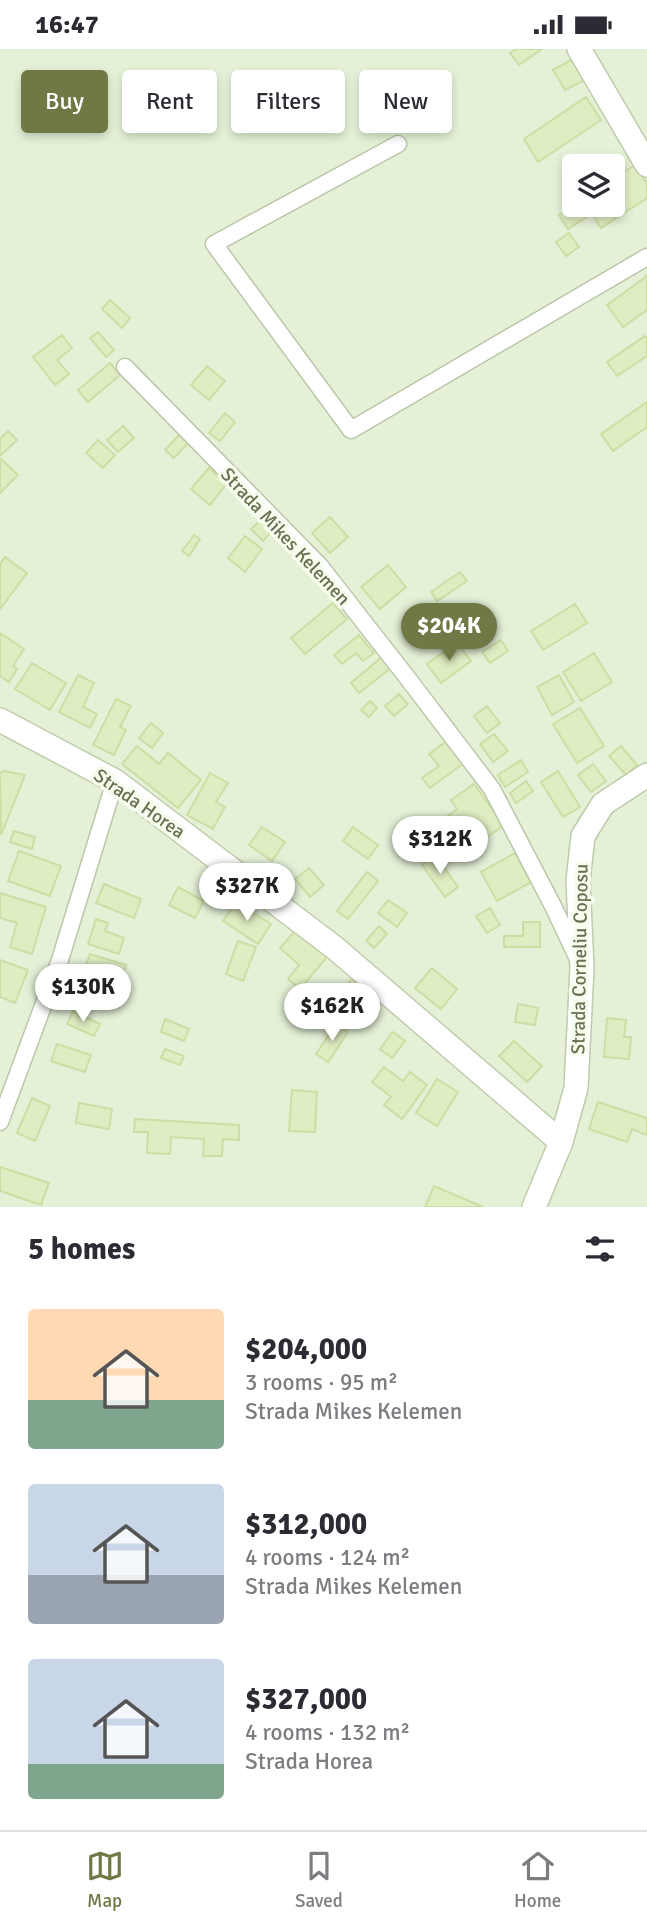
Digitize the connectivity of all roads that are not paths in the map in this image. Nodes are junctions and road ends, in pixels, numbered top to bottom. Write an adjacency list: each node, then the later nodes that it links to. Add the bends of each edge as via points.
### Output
1 (579, 49): 3 (street)
2 (398, 143): 4 (street, via 214,244 351,430)
3 (647, 165)
4 (647, 257)
5 (125, 367): 9 (street, Strada Mikes Kelemen, via 320,566 414,686 492,789)
6 (0, 720): 8 (street, Strada Horea)
7 (647, 775): 9 (street, Strada Corneliu Coposu, via 603,804 583,836 578,881)
8 (115, 781): 10 (street, via 60,960); 11 (street, Strada Horea, via 335,948)
9 (582, 968): 11 (street, Strada Corneliu Coposu, via 576,1088)
10 (0, 1122)
11 (561, 1143): 12 (street, Strada Corneliu Coposu)
12 (534, 1207)

